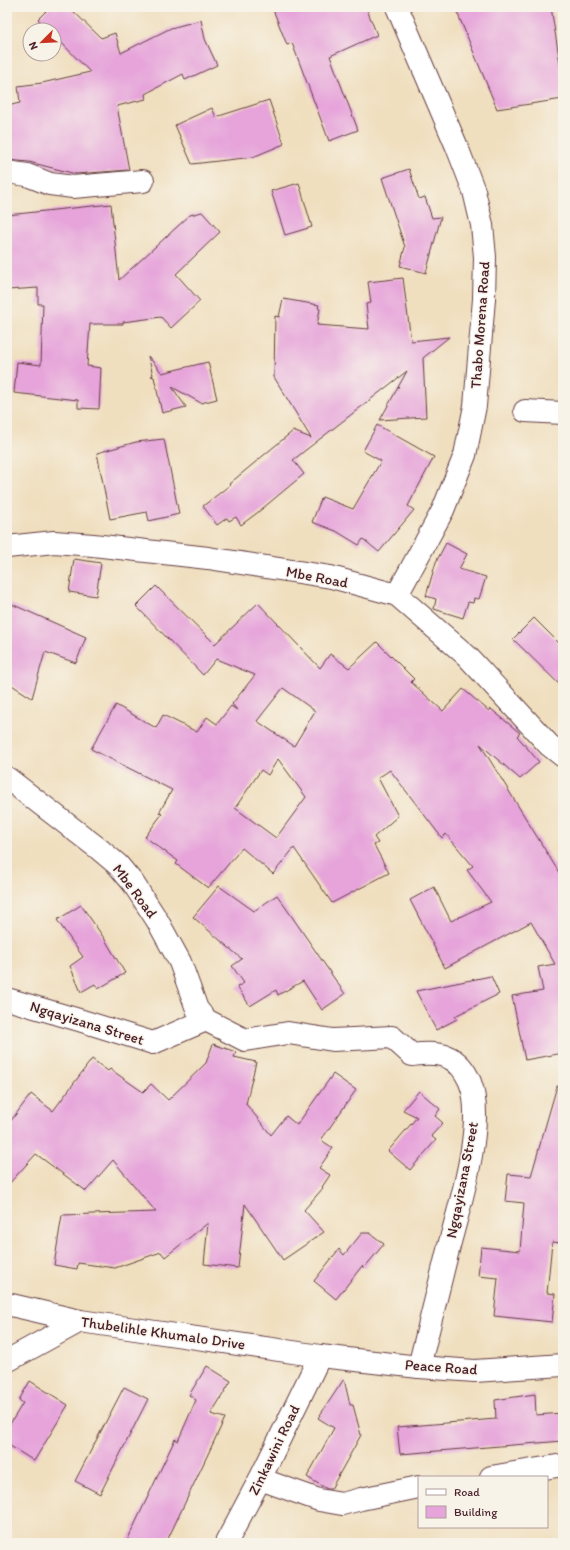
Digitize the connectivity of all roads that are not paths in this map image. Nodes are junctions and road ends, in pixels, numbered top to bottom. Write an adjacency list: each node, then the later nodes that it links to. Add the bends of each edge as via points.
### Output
1 (397, 7): 7 (street, Thabo Morena Road, via 452,133 474,191 482,226 485,257 475,406 465,455 443,510)
2 (7, 172): 3 (street, via 28,175 50,184 73,186)
3 (143, 181)
4 (525, 411): 5 (street)
5 (563, 414)
6 (7, 547): 7 (street, Mbe Road, via 54,542 208,558 331,577)
7 (397, 595): 8 (street, Mbe Road, via 467,656 549,745)
8 (563, 756)
9 (7, 778): 11 (street, Mbe Road, via 99,849 118,865 133,883 176,955 197,1009)
10 (7, 999): 11 (street, Ngqayizana Street, via 153,1043)
11 (206, 1020): 17 (street, Ngqayizana Street, via 245,1040 288,1033 332,1040 392,1037 412,1055 442,1054 454,1060 466,1075 475,1100 476,1120 466,1176)
12 (7, 1304): 13 (street, Thubelihle Khumalo Drive)
13 (80, 1321): 14 (street, Thubelihle Khumalo Drive); 15 (street)
14 (320, 1356): 17 (street, Peace Road); 20 (street, Zinkawini Road)
15 (7, 1361)
16 (563, 1365): 17 (street, Peace Road, via 475,1371)
17 (419, 1367)
18 (563, 1465): 19 (street)
19 (497, 1476)
20 (260, 1479): 21 (street, via 319,1500 342,1504); 22 (street, Zinkawini Road)
21 (418, 1487)
22 (226, 1543)

